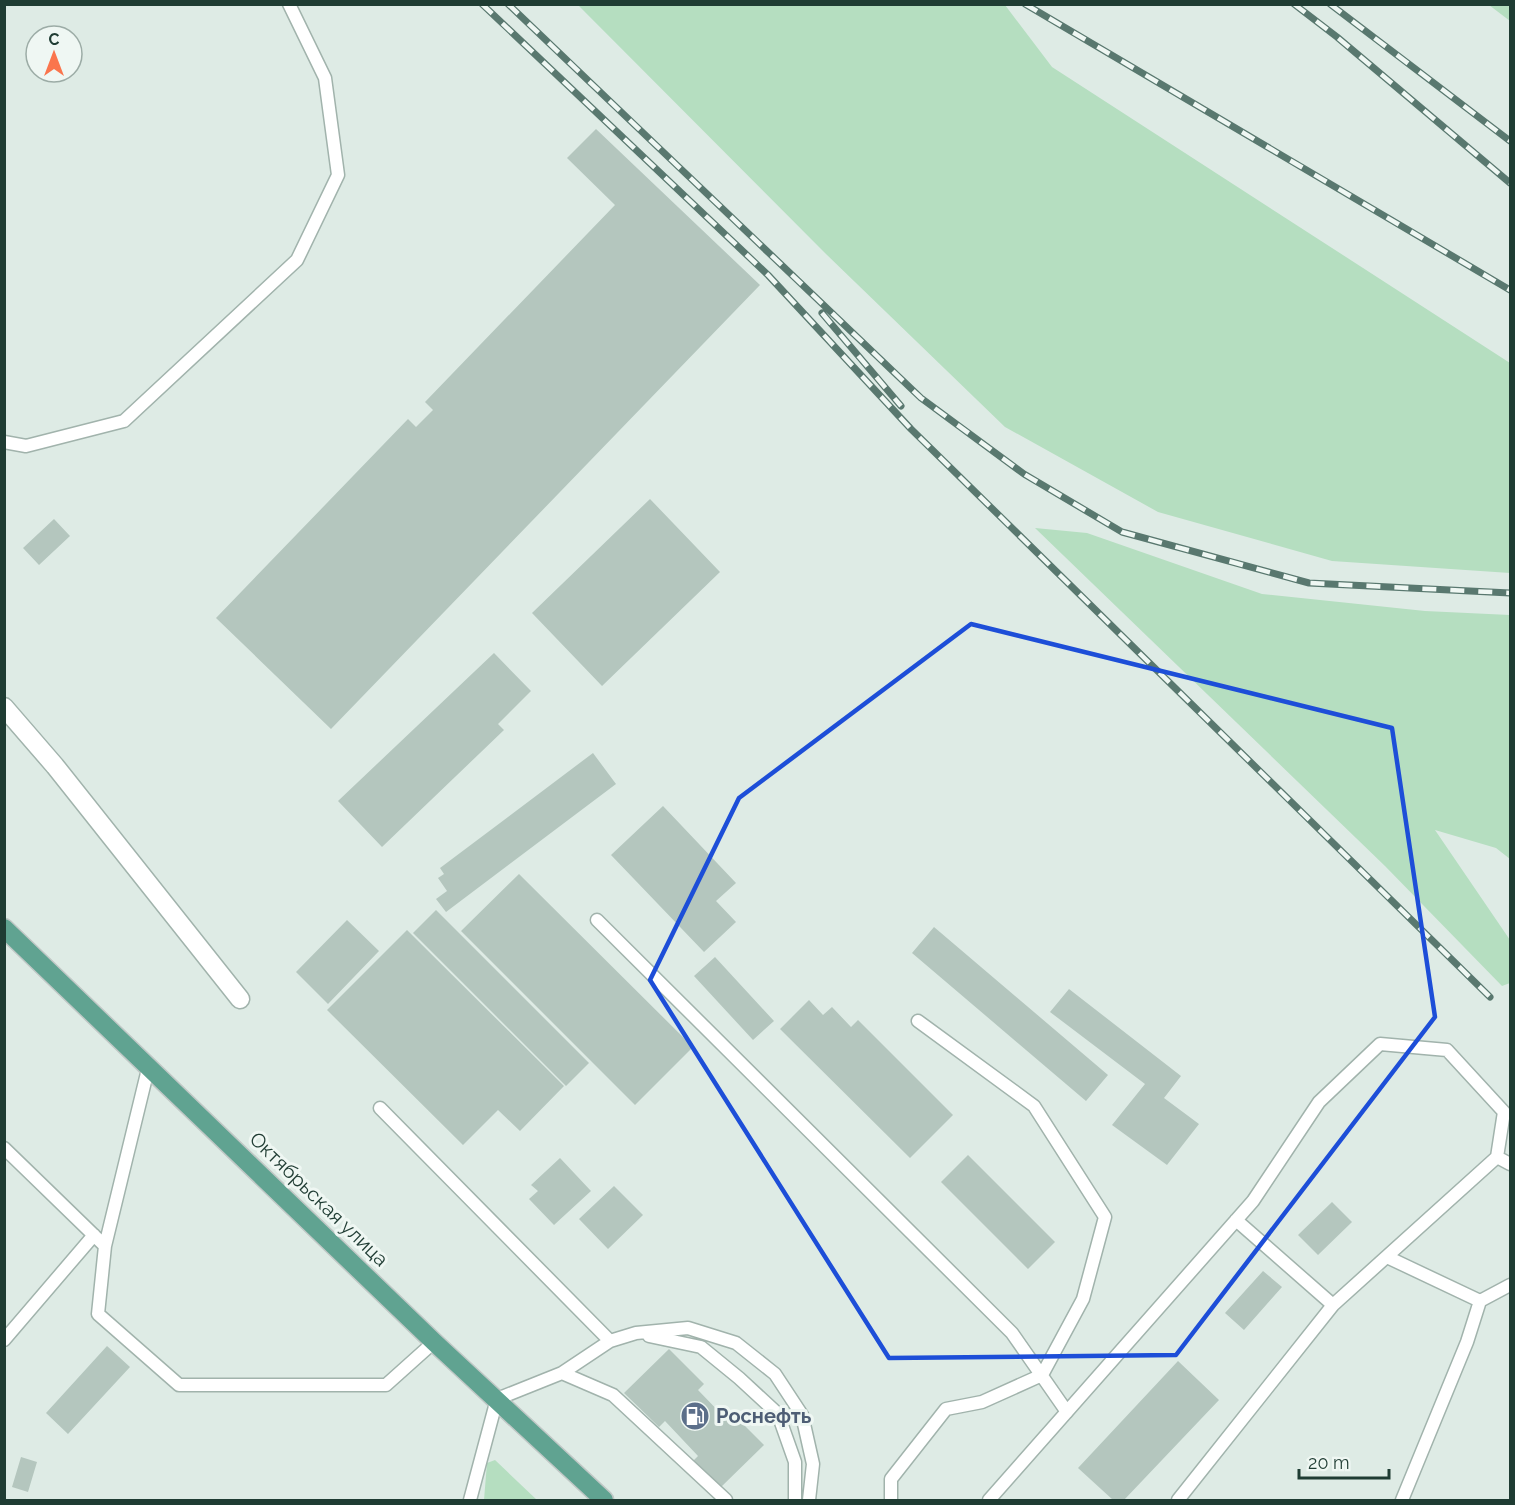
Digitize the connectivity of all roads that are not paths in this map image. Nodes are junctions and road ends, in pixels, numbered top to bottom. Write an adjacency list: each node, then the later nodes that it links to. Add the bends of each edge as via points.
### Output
1 (289, 4): 2 (lane, via 325,78 338,175 297,260 124,421 26,446)
2 (4, 442)
3 (4, 707): 6 (street)
4 (597, 920): 25 (lane, via 1012,1333)
5 (4, 928): 8 (main road, Октябрьская улица)
6 (240, 999)
7 (918, 1021): 25 (lane, via 1034,1106 1105,1217 1083,1299)
8 (149, 1065): 15 (lane); 23 (main road, Октябрьская улица)
9 (380, 1108): 22 (lane)
10 (4, 1148): 14 (lane)
11 (1497, 1157): 12 (lane); 13 (lane, via 1504,1112 1447,1050 1380,1044 1319,1101 1253,1201); 16 (lane)
12 (1510, 1164)
13 (1236, 1220): 19 (lane); 27 (lane)
14 (94, 1234): 15 (lane); 21 (lane)
15 (105, 1246): 23 (lane, via 98,1314 179,1385 386,1385)
16 (1387, 1257): 18 (lane); 19 (lane)
17 (1510, 1285): 18 (lane)
18 (1480, 1300): 36 (lane, via 1467,1342)
19 (1333, 1305): 35 (lane)
20 (636, 1333): 22 (lane); 31 (lane, via 701,1347 778,1414 795,1462); 32 (lane, via 688,1328 736,1343 775,1374 802,1415 813,1464)
21 (4, 1340)
22 (610, 1341): 24 (lane)
23 (434, 1342): 26 (main road, Октябрьская улица)
24 (562, 1373): 26 (lane); 30 (lane, via 613,1395)
25 (1041, 1375): 27 (lane); 33 (lane, via 982,1402 946,1409 891,1479)
26 (497, 1399): 28 (lane); 29 (main road, Октябрьская улица)
27 (1067, 1412): 34 (lane)
28 (470, 1500)
29 (604, 1500)
30 (726, 1500)
31 (795, 1500)
32 (809, 1500)
33 (891, 1500)
34 (989, 1500)
35 (1178, 1500)
36 (1402, 1500)

